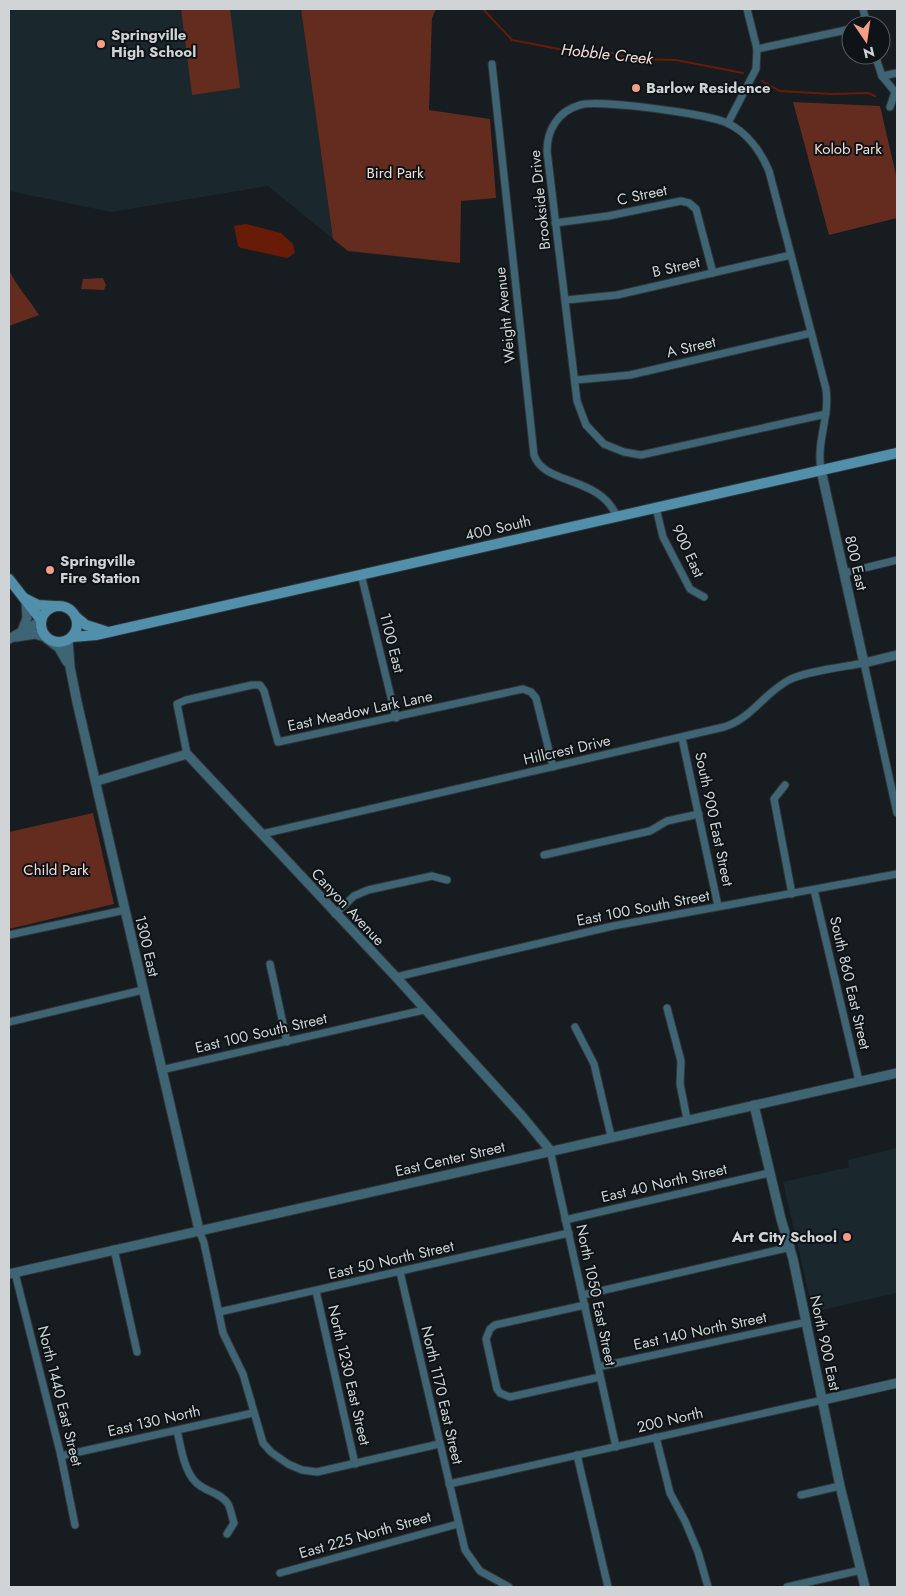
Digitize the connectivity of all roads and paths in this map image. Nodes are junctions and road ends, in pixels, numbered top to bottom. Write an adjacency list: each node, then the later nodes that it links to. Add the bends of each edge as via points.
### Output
1 (747, 9): 3 (street)
2 (841, 31): 3 (street)
3 (757, 50): 9 (street, via 756,69)
4 (492, 64): 20 (street, Weight Avenue, via 534,455 537,465 544,470 602,495)
5 (878, 65): 7 (street)
6 (897, 73): 7 (street)
7 (882, 76): 8 (street, via 895,92)
8 (890, 107)
9 (728, 123): 10 (street, Brookside Drive, via 702,115 593,103 569,109 555,122 548,139); 11 (street, Brookside Drive, via 755,146 766,165)
10 (555, 222): 12 (street, C Street, via 608,216 681,200 696,209); 13 (street, Brookside Drive)
11 (791, 255): 12 (street, B Street); 14 (street, Brookside Drive)
12 (713, 273): 13 (street, B Street, via 617,295)
13 (566, 300): 15 (street, Brookside Drive)
14 (811, 333): 15 (street, A Street, via 630,375); 16 (street, Brookside Drive, via 826,389)
15 (576, 380): 16 (street, Brookside Drive, via 577,401 586,425 610,448 633,454 651,453)
16 (826, 414): 18 (street, Brookside Drive, via 819,442)
17 (897, 452): 18 (main road, 400 South)
18 (821, 470): 19 (main road, 400 South); 22 (street, 800 East)
19 (656, 508): 20 (main road, 400 South); 25 (street, 900 East, via 663,537 690,589)
20 (617, 517): 23 (main road, 400 South)
21 (897, 560): 22 (street)
22 (844, 573): 36 (street, 800 East)
23 (361, 574): 31 (main road, 400 South); 38 (street, 1100 East)
24 (9, 579): 26 (main road)
25 (704, 597)
26 (25, 600): 27 (main road); 29 (main road); 30 (street, via 27,618)
27 (54, 606): 28 (main road, via 64,606); 29 (main road)
28 (75, 616): 31 (main road, via 86,625); 34 (main road, via 77,628)
29 (41, 620): 30 (street); 33 (main road)
30 (22, 631): 32 (street)
31 (106, 631): 34 (main road, 400 South)
32 (11, 638): 33 (street, via 35,634)
33 (46, 638): 34 (main road, via 57,642); 37 (street, 1300 East, via 59,648)
34 (70, 638): 37 (street, 1300 East)
35 (897, 655): 36 (street)
36 (864, 663): 39 (street, Hillcrest Drive, via 790,679 742,720); 44 (street)
37 (70, 667): 42 (street, 1300 East)
38 (396, 718): 40 (street, East Meadow Lark Lane, via 278,742 264,691 260,685 252,685 177,704); 41 (street, East Meadow Lark Lane, via 523,689 536,698)
39 (682, 738): 41 (street, Hillcrest Drive); 45 (street, South 900 East Street)
40 (187, 754): 42 (street); 46 (street, Canyon Avenue)
41 (553, 767): 46 (street, Hillcrest Drive)
42 (97, 781): 53 (street, 1300 East)
43 (785, 786): 51 (street, via 774,799)
44 (897, 813)
45 (699, 814): 47 (street, via 667,821 650,831); 52 (street, South 900 East Street)
46 (262, 834): 54 (street, Canyon Avenue)
47 (544, 855)
48 (897, 874): 50 (street, East 100 South Street)
49 (447, 880): 54 (street, via 432,876 368,890 354,896)
50 (814, 890): 51 (street, East 100 South Street); 66 (street, South 860 East Street)
51 (792, 894): 52 (street, East 100 South Street)
52 (718, 906): 57 (street, East 100 South Street, via 613,926)
53 (125, 910): 55 (street); 58 (street, 1300 East)
54 (335, 914): 57 (street, Canyon Avenue)
55 (9, 935)
56 (270, 964): 63 (street)
57 (396, 978): 60 (street, Canyon Avenue)
58 (143, 990): 61 (street); 64 (street, 1300 East)
59 (667, 1008): 68 (street, via 682,1061 680,1084)
60 (424, 1010): 63 (street, East 100 South Street); 70 (street, Canyon Avenue)
61 (9, 1022)
62 (575, 1028): 69 (street, via 594,1064)
63 (287, 1042): 64 (street, East 100 South Street)
64 (161, 1070): 73 (street, 1300 East)
65 (897, 1073): 66 (street, East Center Street)
66 (859, 1081): 67 (street, East Center Street)
67 (754, 1105): 68 (street, East Center Street); 71 (street, North 900 East)
68 (687, 1119): 69 (street, East Center Street)
69 (611, 1136): 70 (street, East Center Street)
70 (550, 1150): 72 (street, North 1050 East Street); 73 (street, East Center Street)
71 (769, 1173): 72 (street, East 40 North Street); 75 (street, North 900 East)
72 (565, 1220): 74 (street, North 1050 East Street)
73 (199, 1230): 76 (street, East Center Street); 82 (street)
74 (569, 1233): 77 (street, East 50 North Street); 80 (street, North 1050 East Street)
75 (790, 1247): 80 (street); 83 (street, North 900 East)
76 (114, 1249): 78 (street, East Center Street); 84 (street)
77 (400, 1272): 79 (street, East 50 North Street); 92 (street, North 1170 East Street)
78 (12, 1274): 95 (street, North 1440 East Street)
79 (316, 1291): 82 (street, East 50 North Street); 96 (street, North 1230 East Street)
80 (583, 1295): 81 (street, North 1050 East Street)
81 (585, 1305): 85 (street, North 1050 East Street); 86 (street, via 495,1325 486,1339 497,1389 510,1397)
82 (219, 1312): 89 (street, via 230,1350 243,1374)
83 (807, 1322): 85 (street, East 140 North Street); 88 (street, North 900 East)
84 (137, 1352)
85 (598, 1367): 86 (street, North 1050 East Street)
86 (600, 1377): 93 (street, North 1050 East Street)
87 (897, 1383): 88 (street, 200 North)
88 (823, 1400): 91 (street, 200 North); 98 (street, North 900 East)
89 (253, 1413): 90 (street, East 130 North); 96 (street, via 262,1443 295,1467 317,1472)
90 (177, 1430): 95 (street, East 130 North); 102 (street, via 187,1470 193,1479 200,1488 228,1504 234,1523)
91 (656, 1437): 93 (street, 200 North); 107 (street, via 670,1494 698,1552)
92 (439, 1444): 96 (street); 97 (street, North 1170 East Street)
93 (616, 1446): 94 (street, 200 North)
94 (577, 1455): 97 (street, 200 North); 106 (street)
95 (61, 1456): 101 (street, North 1440 East Street)
96 (355, 1464)
97 (449, 1484): 100 (street, North 1170 East Street)
98 (840, 1486): 99 (street); 103 (street, North 900 East)
99 (801, 1495)
100 (458, 1524): 104 (street, East 225 North Street); 105 (street, North 1170 East Street, via 475,1567)
101 (75, 1525)
102 (227, 1534)
103 (861, 1570): 108 (street); 109 (street, North 900 East)
104 (280, 1574)
105 (509, 1587)
106 (608, 1587)
107 (708, 1587)
108 (787, 1587)
109 (865, 1587)

